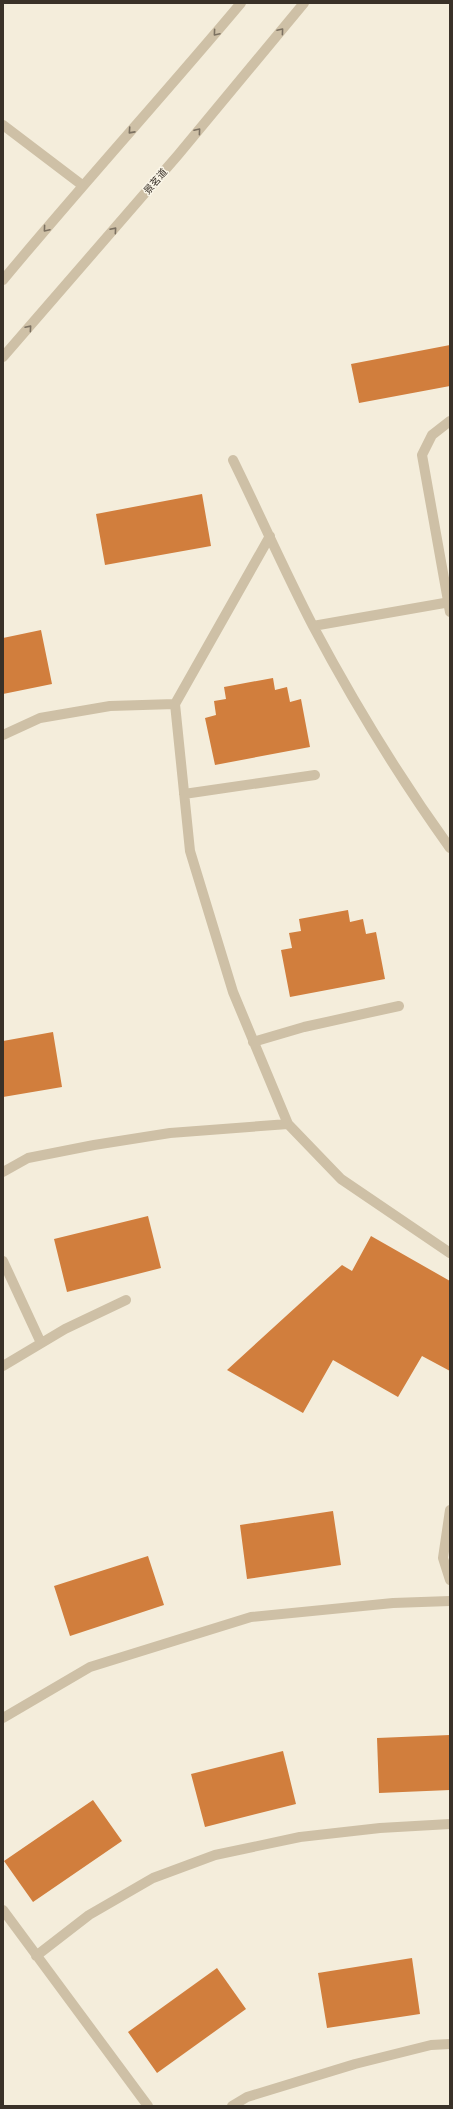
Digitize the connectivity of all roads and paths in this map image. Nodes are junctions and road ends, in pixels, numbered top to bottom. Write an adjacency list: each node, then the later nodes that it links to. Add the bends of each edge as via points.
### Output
1 (241, 3): 4 (street, one-way to 4, via 176,81)
2 (304, 3): 6 (street, 景茗道, one-way to 2, via 178,155)
3 (3, 125): 4 (street)
4 (82, 186): 5 (street, one-way to 5)
5 (3, 280)
6 (3, 358)
7 (450, 421): 10 (street, via 432,434 422,455)
8 (233, 460): 9 (street)
9 (270, 536): 12 (street); 13 (street)
10 (449, 602): 11 (street); 12 (street)
11 (450, 612)
12 (313, 626): 17 (street, via 369,726)
13 (175, 704): 14 (street, via 110,706 40,718); 16 (street)
14 (3, 734)
15 (315, 775): 16 (street)
16 (184, 794): 19 (street, via 190,851 233,992)
17 (450, 848)
18 (399, 1006): 19 (street, via 304,1027)
19 (253, 1042): 20 (street)
20 (288, 1124): 21 (street, via 170,1133 94,1145 28,1158); 22 (street, via 341,1179)
21 (3, 1172)
22 (450, 1253)
23 (3, 1261): 25 (street)
24 (126, 1300): 25 (street)
25 (41, 1343): 26 (street)
26 (3, 1366)
27 (450, 1510): 28 (street, via 443,1558)
28 (450, 1580)
29 (450, 1601): 30 (street, via 393,1603 251,1617 90,1667)
30 (3, 1718)
31 (450, 1824): 33 (street, via 380,1828 300,1837 215,1855 146,1882 89,1915)
32 (3, 1910): 33 (street)
33 (36, 1956): 35 (street)
34 (450, 2044): 36 (street, via 431,2045 355,2064 247,2098)
35 (148, 2106)
36 (232, 2106)

